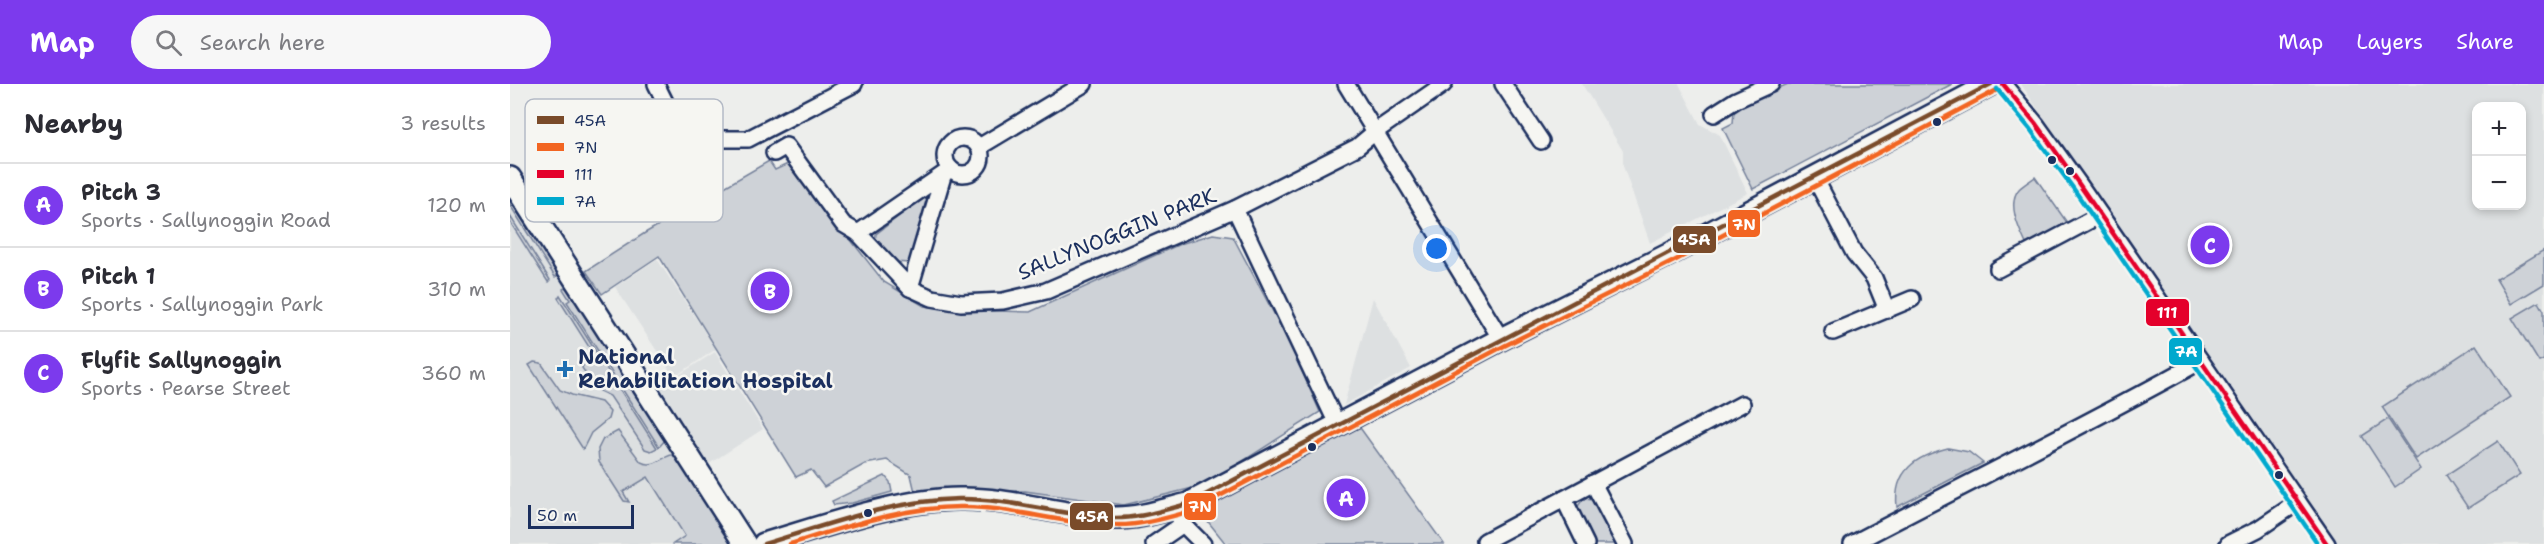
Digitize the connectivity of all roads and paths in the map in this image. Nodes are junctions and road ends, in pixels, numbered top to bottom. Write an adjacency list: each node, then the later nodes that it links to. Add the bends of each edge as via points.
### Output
1 (656, 84): 11 (street)
2 (854, 84): 10 (street)
3 (1084, 84): 16 (street)
4 (1346, 84): 13 (street)
5 (1444, 84): 13 (street, SALLYNOGGIN PARK)
6 (1503, 84): 15 (street)
7 (1771, 84): 12 (street)
8 (2003, 84): 23 (street)
9 (1982, 86): 20 (street)
10 (837, 88): 14 (street, via 748,139)
11 (664, 99)
12 (1714, 114)
13 (1376, 131): 22 (street, SALLYNOGGIN PARK, via 1357,147); 31 (street)
14 (723, 139)
15 (1540, 141)
16 (980, 147): 18 (street, via 980,161 974,170); 18 (street, via 967,138 951,143 946,153)
17 (774, 153): 25 (street, SALLYNOGGIN PARK, via 786,146 843,224)
18 (947, 173): 25 (street); 27 (street)
19 (510, 178): 21 (street)
20 (1815, 178): 29 (street, via 1854,253 1874,278); 31 (street)
21 (525, 201)
22 (1235, 209): 27 (street, SALLYNOGGIN PARK, via 1046,291 1003,301 961,303 932,298); 34 (street, SALLYNOGGIN PARK)
23 (2100, 215): 26 (street); 32 (street)
24 (538, 222): 40 (street)
25 (858, 233): 27 (street, SALLYNOGGIN PARK)
26 (1998, 268)
27 (910, 288)
28 (1912, 299): 29 (street)
29 (1887, 310): 30 (street)
30 (1833, 332)
31 (1501, 339): 34 (street)
32 (2200, 361): 37 (street); 46 (street, via 2131,401)
33 (1742, 404): 35 (street)
34 (1338, 426): 38 (street, via 1188,504)
35 (1593, 483): 36 (street); 45 (street)
36 (1564, 499): 39 (street); 44 (street)
37 (2298, 502): 47 (street); 48 (street)
38 (1178, 516): 41 (street, via 1113,518 994,499 956,499 920,502); 42 (street); 43 (street)
39 (1485, 542)
40 (745, 544)
41 (764, 544)
42 (1154, 544)
43 (1203, 544)
44 (1586, 544)
45 (1625, 544)
46 (1852, 544)
47 (2228, 544)
48 (2327, 544)

